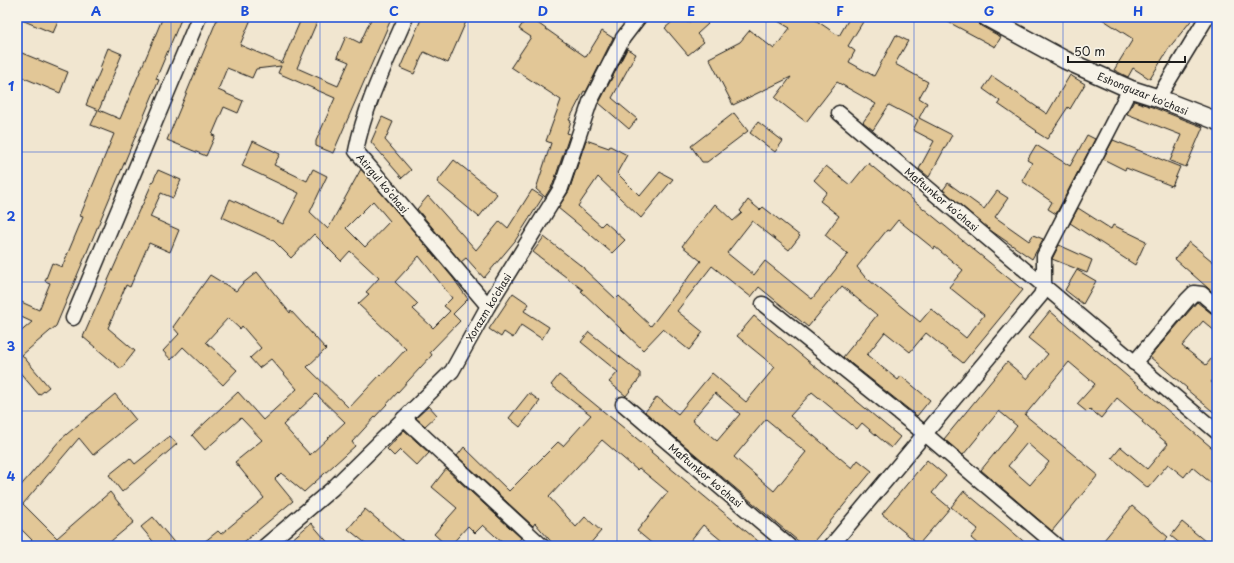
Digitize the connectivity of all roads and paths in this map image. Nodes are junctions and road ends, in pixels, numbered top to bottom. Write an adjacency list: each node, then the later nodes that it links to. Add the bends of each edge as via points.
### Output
1 (199, 17): 14 (street)
2 (406, 17): 12 (street, Atirgul koʻchasi, via 366,110 356,151)
3 (639, 17): 12 (street, Xorazm ko'chasi, via 623,38 590,102 562,188)
4 (986, 17): 6 (street, Eshonguzar ko'chasi, via 1065,60)
5 (1207, 17): 7 (street)
6 (1130, 89): 7 (street, Eshonguzar ko'chasi); 10 (street, via 1044,256)
7 (1158, 98): 9 (street, Eshonguzar ko'chasi)
8 (839, 113): 10 (street, Maftunkor koʻchasi)
9 (1217, 121)
10 (1044, 285): 15 (street, Maftunkor koʻchasi); 19 (street, via 1042,295)
11 (763, 304): 19 (street)
12 (488, 306): 17 (street, Xorazm ko'chasi, via 452,371)
13 (1217, 307): 15 (street, via 1202,294 1194,293)
14 (73, 318)
15 (1134, 363): 18 (street, Maftunkor koʻchasi)
16 (622, 404): 22 (street, Maftunkor koʻchasi)
17 (404, 418): 20 (street, Xorazm ko'chasi, via 332,489); 21 (street)
18 (1217, 432)
19 (924, 433): 23 (street); 24 (street)
20 (265, 546)
21 (542, 546)
22 (789, 546)
23 (831, 546)
24 (1057, 546)

